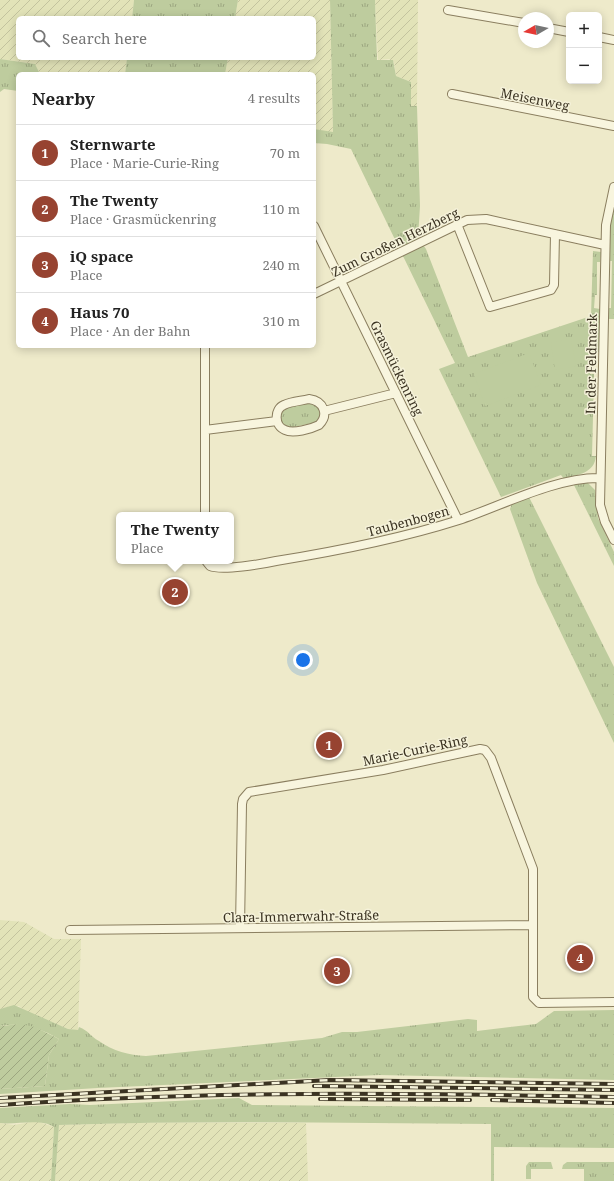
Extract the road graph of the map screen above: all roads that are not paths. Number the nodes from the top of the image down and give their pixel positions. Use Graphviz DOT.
graph roads {
  1 [pos="448,10"];
  2 [pos="518,23"];
  3 [pos="554,29"];
  4 [pos="566,31"];
  5 [pos="602,38"];
  6 [pos="614,40"];
  7 [pos="452,94"];
  8 [pos="614,126"];
  9 [pos="614,187"];
  10 [pos="457,224"];
  11 [pos="316,230"];
  12 [pos="555,234"];
  13 [pos="606,245"];
  14 [pos="341,281"];
  15 [pos="316,293"];
  16 [pos="205,348"];
  17 [pos="396,393"];
  18 [pos="324,411"];
  19 [pos="277,421"];
  20 [pos="205,430"];
  21 [pos="600,478"];
  22 [pos="205,512"];
  23 [pos="458,520"];
  24 [pos="614,540"];
  25 [pos="208,564"];
  26 [pos="533,925"];
  27 [pos="240,928"];
  28 [pos="70,930"];
  29 [pos="614,1002"];
  1 -- 2 [label="street"];
  3 -- 4 [label="street"];
  5 -- 6 [label="street"];
  7 -- 8 [label="street, Meisenweg"];
  9 -- 13 [label="street, In der Feldmark"];
  10 -- 12 [label="street, Zum Großen Herzberg"];
  10 -- 12 [label="street"];
  10 -- 14 [label="street, Zum Großen Herzberg"];
  11 -- 14 [label="street, Grasmückenring"];
  12 -- 13 [label="street, Zum Großen Herzberg"];
  13 -- 21 [label="street, In der Feldmark"];
  14 -- 15 [label="street, Zum Großen Herzberg"];
  14 -- 17 [label="street, Grasmückenring"];
  16 -- 20 [label="street"];
  17 -- 18 [label="street"];
  17 -- 23 [label="street, Grasmückenring"];
  18 -- 19 [label="street"];
  18 -- 19 [label="street"];
  19 -- 20 [label="street"];
  20 -- 22 [label="street"];
  21 -- 23 [label="street, Taubenbogen"];
  21 -- 24 [label="street, In der Feldmark"];
  23 -- 25 [label="street, Taubenbogen"];
  26 -- 27 [label="street, Clara-Immerwahr-Straße"];
  26 -- 27 [label="street, Marie-Curie-Ring"];
  26 -- 29 [label="street, Marie-Curie-Ring"];
  27 -- 28 [label="street, Clara-Immerwahr-Straße"];
}
